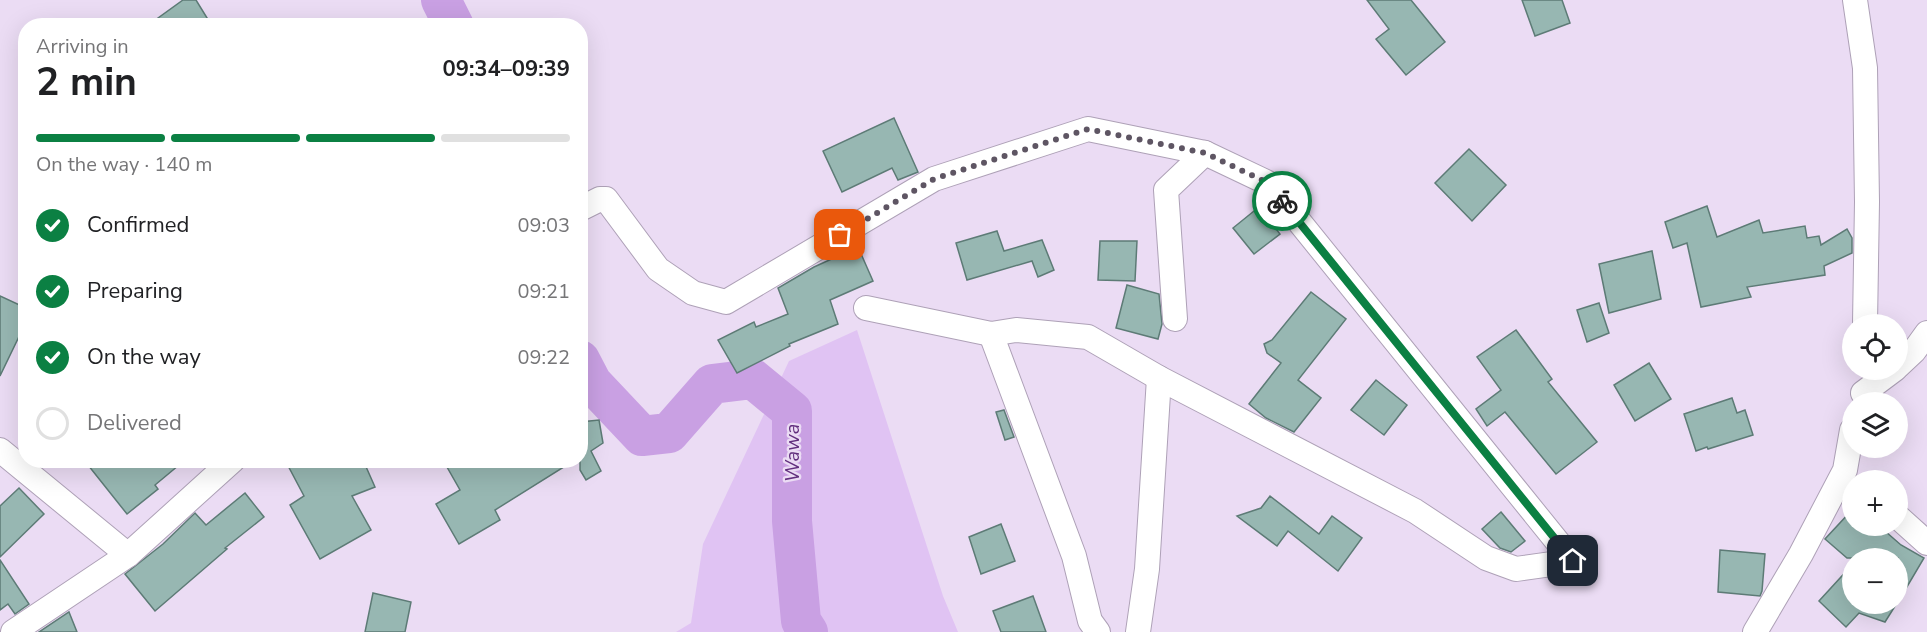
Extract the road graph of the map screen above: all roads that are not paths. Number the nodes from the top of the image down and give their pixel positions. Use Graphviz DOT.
graph roads {
  1 [pos="1855,0"];
  2 [pos="1205,153"];
  3 [pos="588,205"];
  4 [pos="866,308"];
  5 [pos="1865,314"];
  6 [pos="1175,319"];
  7 [pos="1927,333"];
  8 [pos="991,334"];
  9 [pos="1908,357"];
  10 [pos="1159,378"];
  11 [pos="1876,380"];
  12 [pos="1862,388"];
  13 [pos="0,450"];
  14 [pos="18,465"];
  15 [pos="22,468"];
  16 [pos="224,468"];
  17 [pos="1842,489"];
  18 [pos="1908,526"];
  19 [pos="1927,543"];
  20 [pos="128,555"];
  21 [pos="13,632"];
  22 [pos="1098,632"];
  23 [pos="1138,632"];
  24 [pos="1755,632"];
  1 -- 5 [label="street"];
  2 -- 3 [label="street"];
  2 -- 6 [label="street"];
  2 -- 10 [label="street"];
  4 -- 8 [label="street"];
  7 -- 9 [label="street"];
  8 -- 10 [label="street"];
  8 -- 22 [label="street"];
  10 -- 23 [label="street"];
  11 -- 12 [label="street"];
  13 -- 14 [label="street"];
  15 -- 20 [label="street"];
  16 -- 20 [label="street"];
  17 -- 24 [label="street"];
  18 -- 19 [label="street"];
  20 -- 21 [label="street"];
}
